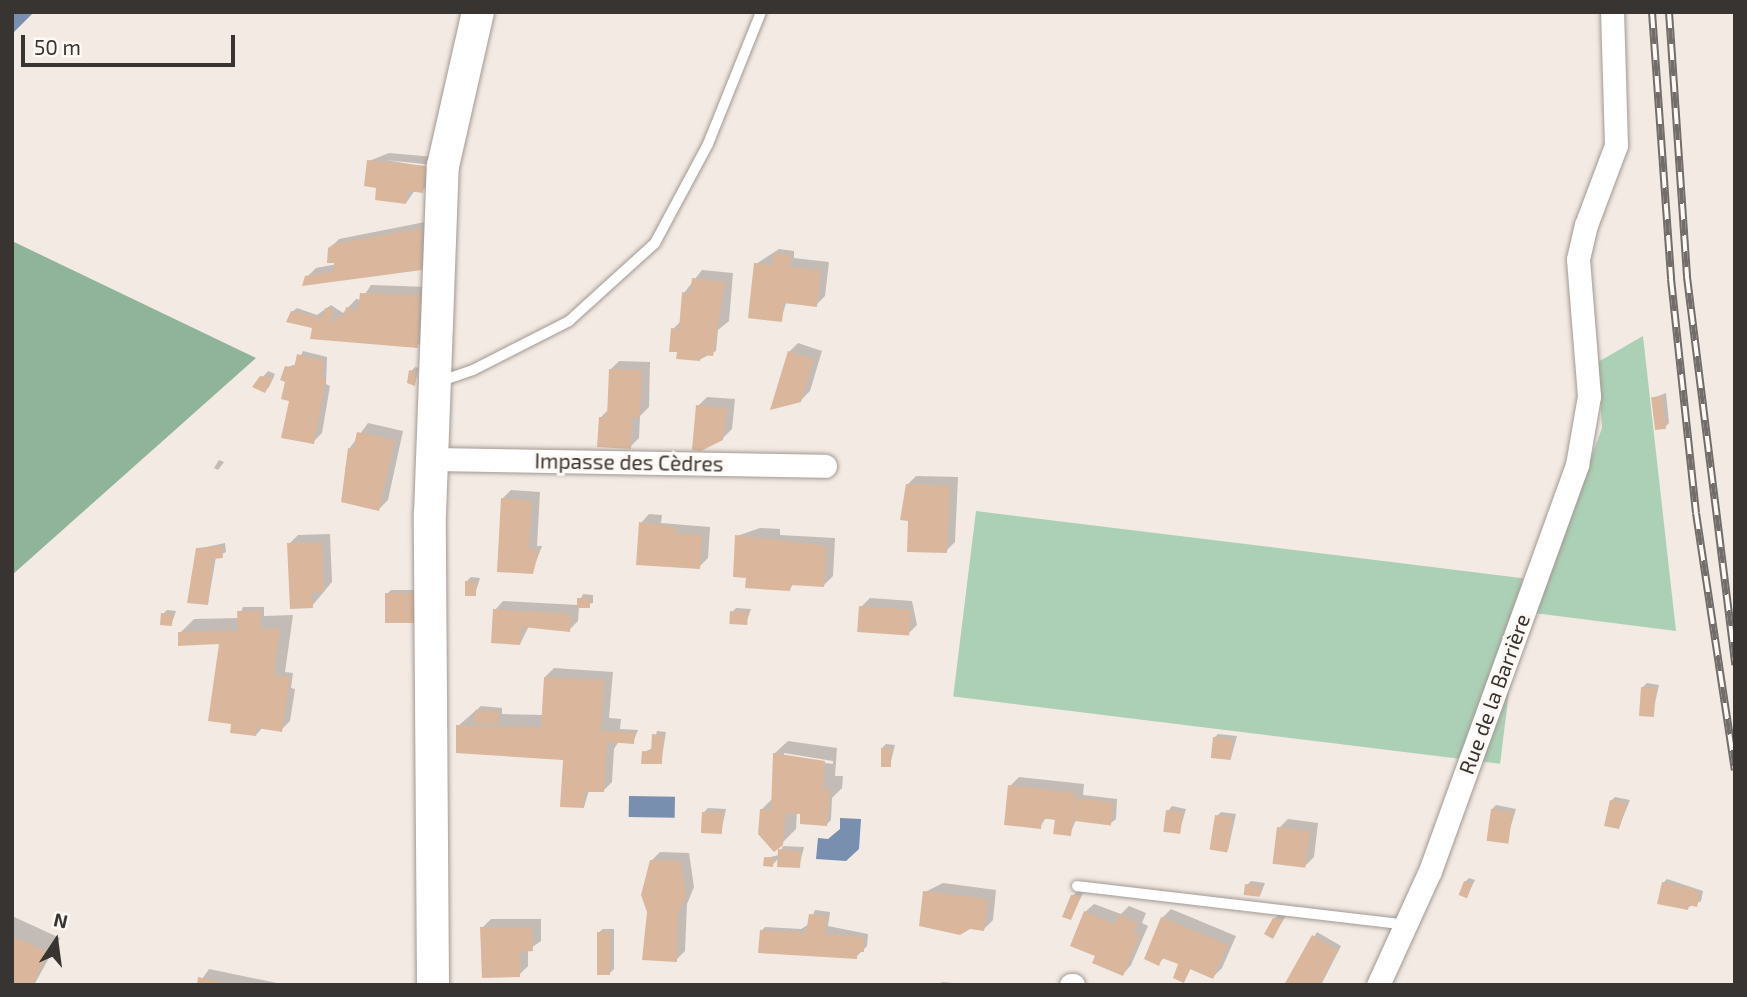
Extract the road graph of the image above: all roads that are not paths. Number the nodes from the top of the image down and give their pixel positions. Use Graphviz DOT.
graph roads {
  1 [pos="478,12"];
  2 [pos="761,12"];
  3 [pos="1612,12"];
  4 [pos="435,383"];
  5 [pos="432,459"];
  6 [pos="825,466"];
  7 [pos="1077,886"];
  8 [pos="1409,925"];
  9 [pos="433,985"];
  10 [pos="1378,985"];
  1 -- 4 [label="main road"];
  2 -- 4 [label="lane"];
  3 -- 8 [label="street, Rue de la Barrière"];
  4 -- 5 [label="main road"];
  5 -- 6 [label="street, Impasse des Cèdres"];
  5 -- 9 [label="main road"];
  7 -- 8 [label="lane"];
  8 -- 10 [label="street, Rue de la Barrière"];
}
